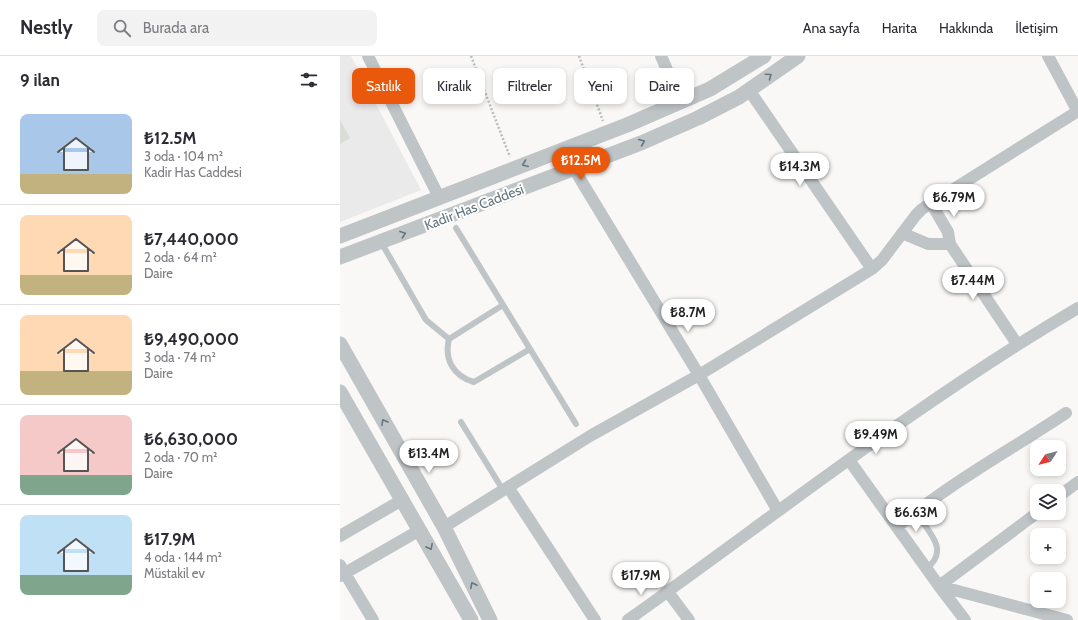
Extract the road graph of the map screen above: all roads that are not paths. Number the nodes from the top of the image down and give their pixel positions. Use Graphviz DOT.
graph roads {
  1 [pos="368,56"];
  2 [pos="661,56"];
  3 [pos="764,56"];
  4 [pos="798,56"];
  5 [pos="1048,56"];
  6 [pos="666,68"];
  7 [pos="749,90"];
  8 [pos="694,96"];
  9 [pos="676,104"];
  10 [pos="1078,112"];
  11 [pos="574,169"];
  12 [pos="439,197"];
  13 [pos="931,203"];
  14 [pos="456,228"];
  15 [pos="902,233"];
  16 [pos="342,234"];
  17 [pos="381,242"];
  18 [pos="950,244"];
  19 [pos="340,257"];
  20 [pos="872,269"];
  21 [pos="503,304"];
  22 [pos="1078,308"];
  23 [pos="449,339"];
  24 [pos="340,344"];
  25 [pos="1017,344"];
  26 [pos="530,349"];
  27 [pos="699,375"];
  28 [pos="340,392"];
  29 [pos="1066,413"];
  30 [pos="460,422"];
  31 [pos="576,424"];
  32 [pos="849,460"];
  33 [pos="1078,482"];
  34 [pos="506,489"];
  35 [pos="1066,491"];
  36 [pos="402,500"];
  37 [pos="778,511"];
  38 [pos="915,512"];
  39 [pos="1030,518"];
  40 [pos="444,527"];
  41 [pos="897,527"];
  42 [pos="420,530"];
  43 [pos="340,536"];
  44 [pos="926,569"];
  45 [pos="342,571"];
  46 [pos="938,586"];
  47 [pos="668,592"];
  48 [pos="373,620"];
  49 [pos="471,620"];
  50 [pos="490,620"];
  51 [pos="595,620"];
  52 [pos="628,620"];
  53 [pos="689,620"];
  54 [pos="965,620"];
  55 [pos="1067,620"];
  1 -- 12 [label="street"];
  2 -- 6 [label="street"];
  3 -- 8 [label="street, Kadir Has Caddesi"];
  7 -- 4 [label="street, Kadir Has Caddesi, one-way"];
  5 -- 10 [label="street"];
  11 -- 7 [label="street, Kadir Has Caddesi, one-way"];
  7 -- 20 [label="street"];
  9 -- 12 [label="street, Kadir Has Caddesi, one-way"];
  10 -- 13 [label="street"];
  17 -- 11 [label="street, Kadir Has Caddesi, one-way"];
  11 -- 27 [label="street"];
  12 -- 16 [label="street, Kadir Has Caddesi"];
  13 -- 15 [label="street"];
  13 -- 18 [label="street"];
  14 -- 21 [label="lane"];
  15 -- 18 [label="street"];
  15 -- 20 [label="street"];
  17 -- 19 [label="street, Kadir Has Caddesi"];
  17 -- 23 [label="lane"];
  18 -- 25 [label="street"];
  20 -- 27 [label="street"];
  21 -- 23 [label="lane"];
  21 -- 26 [label="lane"];
  22 -- 25 [label="street"];
  23 -- 26 [label="lane"];
  40 -- 24 [label="street, one-way"];
  25 -- 32 [label="street"];
  26 -- 31 [label="lane"];
  27 -- 34 [label="street"];
  27 -- 37 [label="street"];
  28 -- 36 [label="street"];
  29 -- 38 [label="street"];
  30 -- 34 [label="lane"];
  32 -- 37 [label="street"];
  32 -- 41 [label="street"];
  33 -- 35 [label="street"];
  34 -- 40 [label="street"];
  34 -- 51 [label="street"];
  36 -- 42 [label="street"];
  36 -- 43 [label="street"];
  37 -- 47 [label="street"];
  38 -- 41 [label="street"];
  38 -- 44 [label="lane"];
  39 -- 46 [label="street"];
  50 -- 40 [label="street, one-way"];
  41 -- 44 [label="street"];
  42 -- 45 [label="street"];
  42 -- 49 [label="street, one-way"];
  44 -- 46 [label="street"];
  45 -- 48 [label="street"];
  46 -- 54 [label="street"];
  46 -- 55 [label="street"];
  47 -- 52 [label="street"];
  47 -- 53 [label="street"];
}
